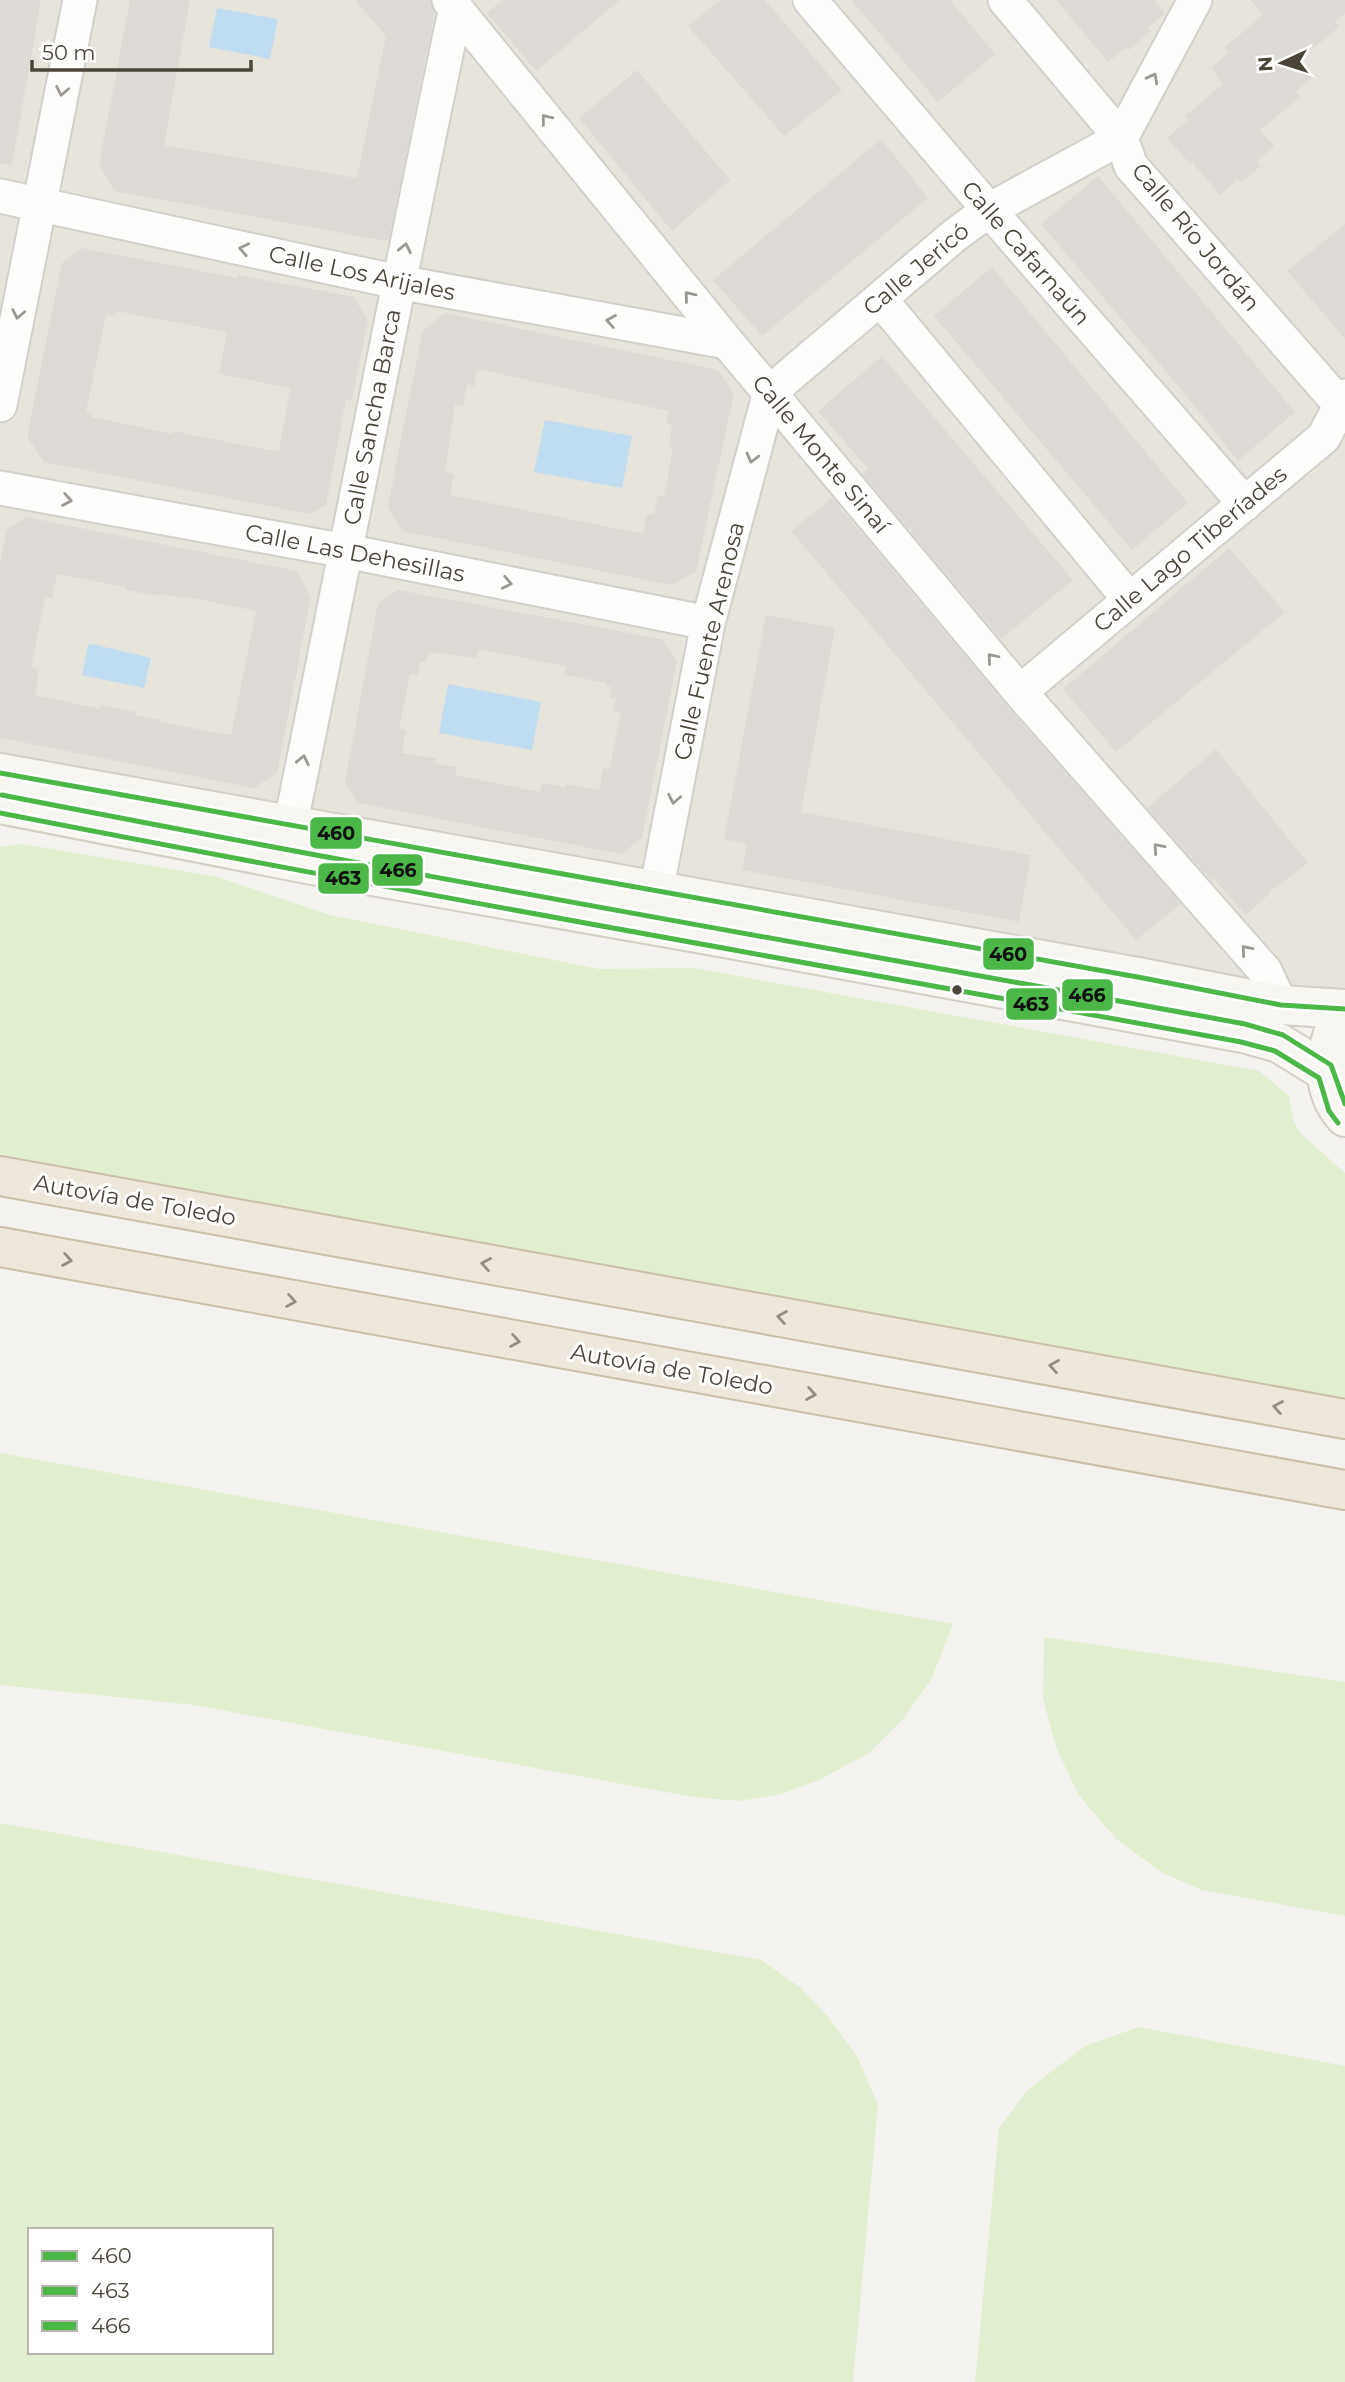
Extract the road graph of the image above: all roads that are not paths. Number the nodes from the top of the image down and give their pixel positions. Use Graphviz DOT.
graph roads {
  1 [pos="80,0"];
  2 [pos="810,0"];
  3 [pos="1005,0"];
  4 [pos="1195,0"];
  5 [pos="456,2"];
  6 [pos="1121,138"];
  7 [pos="0,195"];
  8 [pos="39,204"];
  9 [pos="989,210"];
  10 [pos="398,282"];
  11 [pos="880,299"];
  12 [pos="727,342"];
  13 [pos="770,392"];
  14 [pos="1343,403"];
  15 [pos="0,405"];
  16 [pos="0,488"];
  17 [pos="1245,504"];
  18 [pos="346,551"];
  19 [pos="1129,600"];
  20 [pos="708,623"];
  21 [pos="1020,692"];
  22 [pos="0,773"];
  23 [pos="0,804"];
  24 [pos="290,827"];
  25 [pos="656,892"];
  26 [pos="1281,1005"];
  27 [pos="1345,1009"];
  28 [pos="1326,1072"];
  29 [pos="1345,1117"];
  30 [pos="0,1176"];
  31 [pos="0,1247"];
  32 [pos="1345,1419"];
  33 [pos="1345,1490"];
  1 -- 8 [label="street, one-way"];
  2 -- 9 [label="street, Calle Cafarnaún"];
  3 -- 6 [label="street, Calle Río Jordán"];
  6 -- 4 [label="street, one-way"];
  10 -- 5 [label="street, Calle Sancha Barca, one-way"];
  12 -- 5 [label="street, Calle Monte Sinaí, one-way"];
  6 -- 9 [label="street, Calle Jericó"];
  6 -- 14 [label="street, Calle Río Jordán"];
  7 -- 8 [label="street, Calle Los Arijales"];
  10 -- 8 [label="street, Calle Los Arijales, one-way"];
  8 -- 15 [label="street, one-way"];
  9 -- 11 [label="street, Calle Jericó"];
  9 -- 17 [label="street, Calle Cafarnaún"];
  12 -- 10 [label="street, Calle Los Arijales, one-way"];
  10 -- 18 [label="street, Calle Sancha Barca"];
  11 -- 13 [label="street, Calle Jericó"];
  11 -- 19 [label="street"];
  12 -- 13 [label="street, Calle Monte Sinaí"];
  13 -- 20 [label="street, Calle Fuente Arenosa, one-way"];
  21 -- 13 [label="street, Calle Monte Sinaí, one-way"];
  14 -- 17 [label="street, Calle Lago Tiberíades"];
  16 -- 18 [label="street, Calle Las Dehesillas, one-way"];
  17 -- 19 [label="street, Calle Lago Tiberíades"];
  18 -- 20 [label="street, Calle Las Dehesillas, one-way"];
  24 -- 18 [label="street, Calle Sancha Barca, one-way"];
  19 -- 21 [label="street, Calle Lago Tiberíades"];
  20 -- 25 [label="street, Calle Fuente Arenosa, one-way"];
  26 -- 21 [label="street, Calle Monte Sinaí, one-way"];
  22 -- 24 [label="main road"];
  23 -- 28 [label="main road"];
  24 -- 25 [label="main road"];
  25 -- 26 [label="main road"];
  26 -- 27 [label="main road"];
  27 -- 28 [label="main road"];
  28 -- 29 [label="main road"];
  32 -- 30 [label="highway, Autovía de Toledo, one-way"];
  31 -- 33 [label="highway, Autovía de Toledo, one-way"];
}
